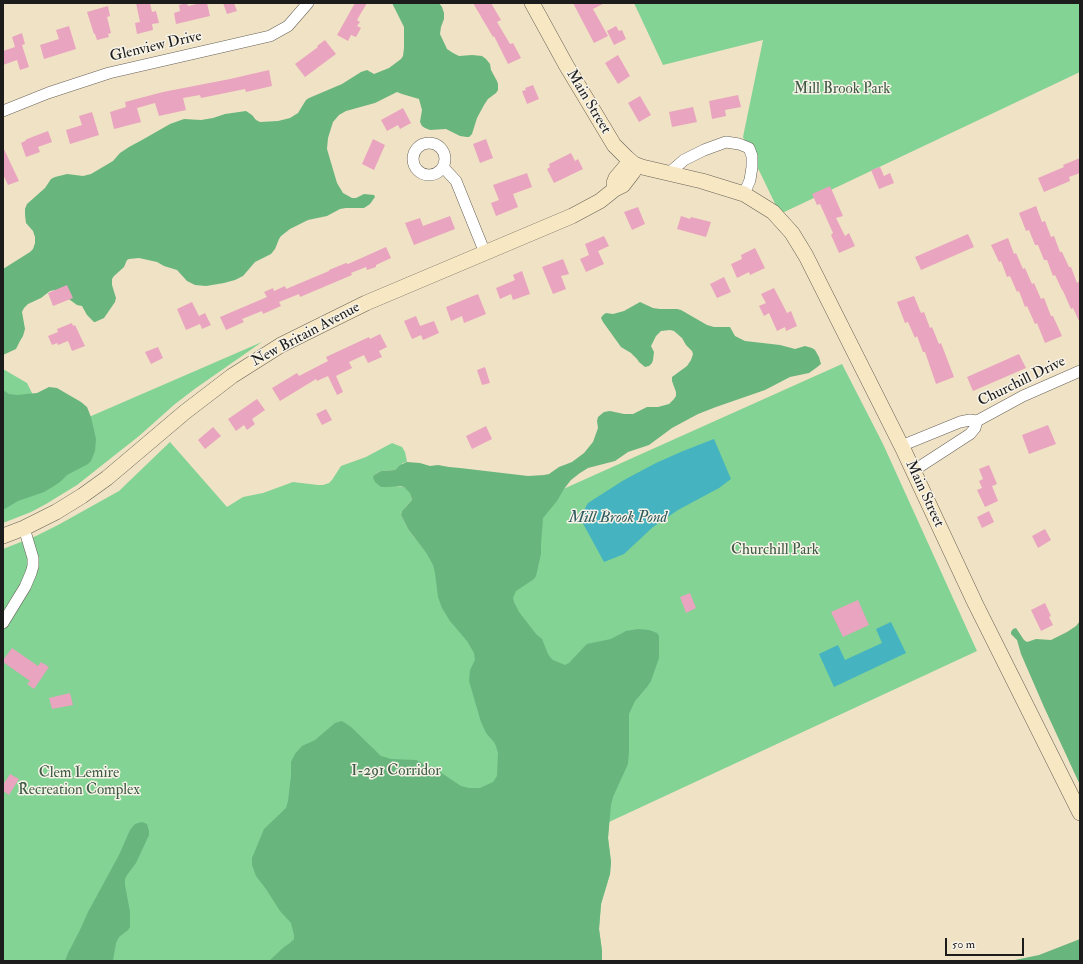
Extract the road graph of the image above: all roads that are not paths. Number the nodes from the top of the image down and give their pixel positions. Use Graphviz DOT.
graph roads {
  1 [pos="308,3"];
  2 [pos="532,3"];
  3 [pos="3,111"];
  4 [pos="634,164"];
  5 [pos="443,166"];
  6 [pos="669,173"];
  7 [pos="744,194"];
  8 [pos="485,253"];
  9 [pos="1080,371"];
  10 [pos="977,421"];
  11 [pos="901,446"];
  12 [pos="913,471"];
  13 [pos="24,528"];
  14 [pos="3,536"];
  15 [pos="3,623"];
  16 [pos="1080,813"];
  1 -- 3 [label="street, Glenview Drive"];
  2 -- 4 [label="main road, Main Street"];
  4 -- 6 [label="main road, Main Street"];
  4 -- 8 [label="main road, New Britain Avenue"];
  5 -- 8 [label="street"];
  6 -- 7 [label="main road, Main Street"];
  6 -- 7 [label="street"];
  7 -- 11 [label="main road, Main Street"];
  8 -- 13 [label="main road, New Britain Avenue"];
  9 -- 10 [label="street, Churchill Drive"];
  10 -- 11 [label="street, Churchill Drive"];
  10 -- 12 [label="street, Churchill Drive"];
  11 -- 12 [label="main road, Main Street"];
  12 -- 16 [label="main road, Main Street"];
  13 -- 14 [label="main road, New Britain Avenue"];
  13 -- 15 [label="street"];
}
